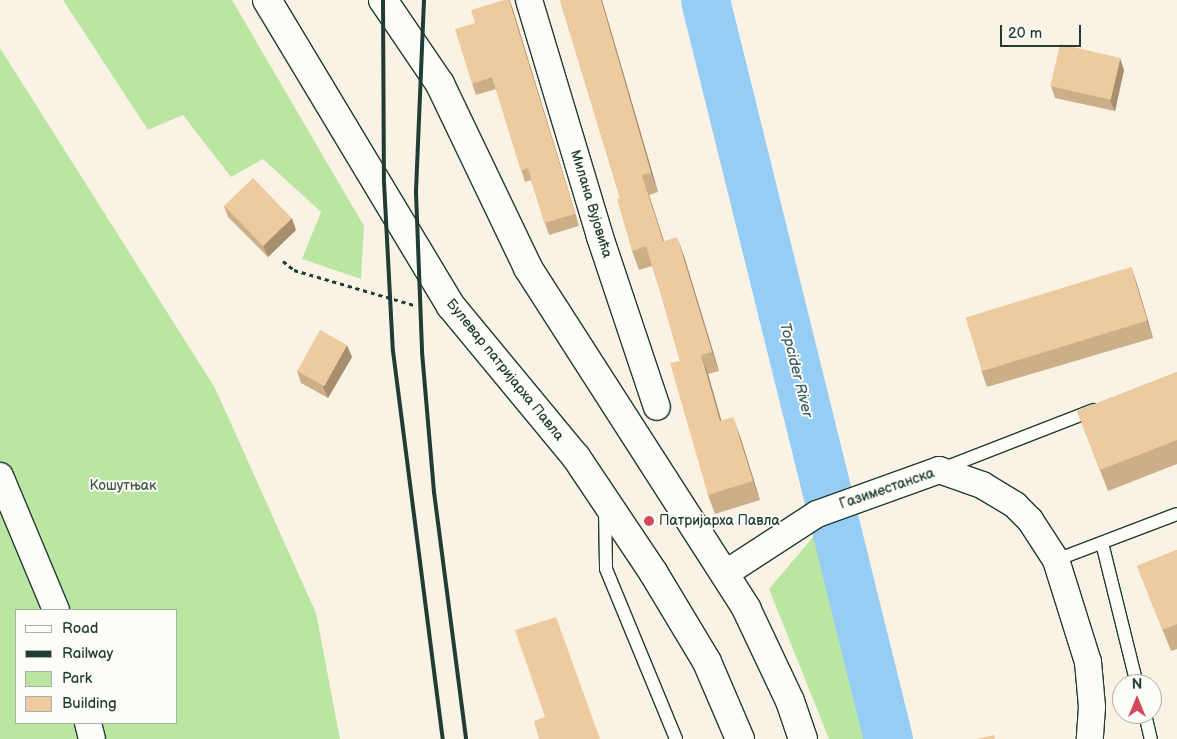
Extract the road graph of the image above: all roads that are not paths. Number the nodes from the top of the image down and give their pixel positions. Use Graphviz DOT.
graph roads {
  1 [pos="268,0"];
  2 [pos="383,0"];
  3 [pos="529,0"];
  4 [pos="1105,406"];
  5 [pos="657,408"];
  6 [pos="938,470"];
  7 [pos="0,476"];
  8 [pos="604,499"];
  9 [pos="1177,514"];
  10 [pos="1102,543"];
  11 [pos="1056,560"];
  12 [pos="726,573"];
  13 [pos="56,609"];
  14 [pos="1135,674"];
  15 [pos="88,724"];
  16 [pos="1147,724"];
  17 [pos="92,739"];
  18 [pos="676,739"];
  19 [pos="740,739"];
  20 [pos="803,739"];
  21 [pos="1090,739"];
  22 [pos="1151,739"];
  1 -- 8 [label="main road, Булевар патријарха Павла"];
  2 -- 12 [label="main road"];
  3 -- 5 [label="street, Милана Вујовића"];
  4 -- 6 [label="lane"];
  6 -- 11 [label="street, Газиместанска"];
  6 -- 12 [label="street, Газиместанска"];
  7 -- 13 [label="street"];
  8 -- 18 [label="lane"];
  8 -- 19 [label="main road, Булевар патријарха Павла"];
  9 -- 10 [label="lane"];
  10 -- 11 [label="lane"];
  10 -- 14 [label="lane"];
  11 -- 21 [label="street, Газиместанска"];
  12 -- 20 [label="main road"];
  15 -- 17 [label="street"];
  16 -- 22 [label="lane"];
}
